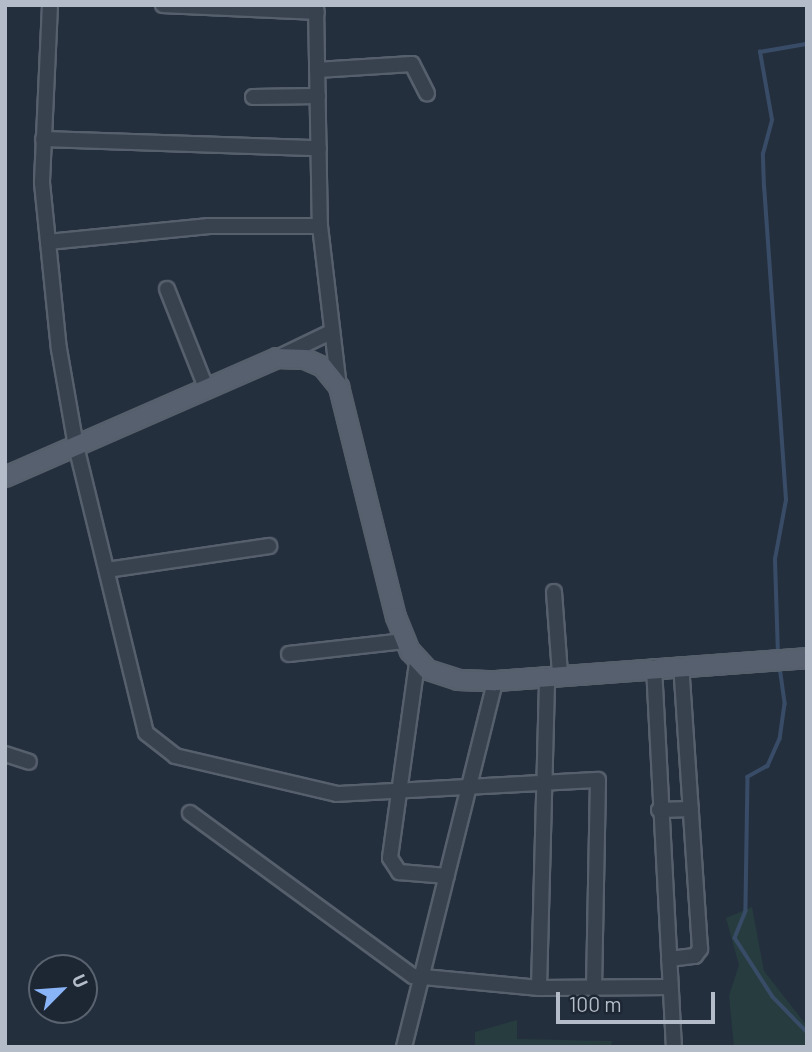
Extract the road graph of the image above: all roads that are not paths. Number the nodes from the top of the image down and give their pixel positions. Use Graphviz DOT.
graph roads {
  1 [pos="50,5"];
  2 [pos="163,5"];
  3 [pos="316,8"];
  4 [pos="317,70"];
  5 [pos="427,93"];
  6 [pos="318,96"];
  7 [pos="253,97"];
  8 [pos="43,139"];
  9 [pos="319,148"];
  10 [pos="320,226"];
  11 [pos="48,242"];
  12 [pos="167,289"];
  13 [pos="329,333"];
  14 [pos="277,358"];
  15 [pos="339,387"];
  16 [pos="207,390"];
  17 [pos="76,446"];
  18 [pos="5,477"];
  19 [pos="269,546"];
  20 [pos="107,570"];
  21 [pos="554,592"];
  22 [pos="404,640"];
  23 [pos="289,654"];
  24 [pos="798,658"];
  25 [pos="418,663"];
  26 [pos="681,666"];
  27 [pos="654,667"];
  28 [pos="554,675"];
  29 [pos="495,681"];
  30 [pos="5,754"];
  31 [pos="29,762"];
  32 [pos="547,779"];
  33 [pos="469,785"];
  34 [pos="396,791"];
  35 [pos="691,809"];
  36 [pos="659,810"];
  37 [pos="190,813"];
  38 [pos="447,876"];
  39 [pos="668,959"];
  40 [pos="425,979"];
  41 [pos="670,987"];
  42 [pos="539,988"];
  43 [pos="594,989"];
  44 [pos="404,1047"];
  45 [pos="674,1047"];
  1 -- 8 [label="street"];
  2 -- 3 [label="street"];
  3 -- 4 [label="street"];
  4 -- 5 [label="street"];
  4 -- 6 [label="street"];
  6 -- 7 [label="street"];
  6 -- 9 [label="street"];
  8 -- 9 [label="street"];
  8 -- 11 [label="street"];
  9 -- 10 [label="street"];
  10 -- 11 [label="street"];
  10 -- 13 [label="street"];
  11 -- 17 [label="street"];
  12 -- 16 [label="street"];
  13 -- 14 [label="street"];
  13 -- 15 [label="street"];
  14 -- 15 [label="main road"];
  14 -- 16 [label="main road"];
  15 -- 22 [label="main road"];
  16 -- 17 [label="main road"];
  17 -- 18 [label="main road"];
  17 -- 20 [label="street"];
  19 -- 20 [label="street"];
  20 -- 34 [label="street"];
  21 -- 28 [label="street"];
  22 -- 23 [label="street"];
  22 -- 25 [label="main road"];
  24 -- 26 [label="main road"];
  25 -- 29 [label="main road"];
  25 -- 34 [label="street"];
  26 -- 27 [label="main road"];
  26 -- 35 [label="street"];
  27 -- 28 [label="main road"];
  27 -- 36 [label="street"];
  28 -- 29 [label="main road"];
  28 -- 32 [label="street"];
  29 -- 33 [label="street"];
  30 -- 31 [label="street"];
  32 -- 33 [label="street"];
  32 -- 42 [label="street"];
  32 -- 43 [label="street"];
  33 -- 34 [label="street"];
  33 -- 38 [label="street"];
  34 -- 38 [label="street"];
  35 -- 36 [label="street"];
  35 -- 39 [label="street"];
  36 -- 39 [label="street"];
  37 -- 40 [label="street"];
  38 -- 40 [label="street"];
  39 -- 41 [label="street"];
  40 -- 42 [label="street"];
  40 -- 44 [label="street"];
  41 -- 43 [label="street"];
  41 -- 45 [label="street"];
  42 -- 43 [label="street"];
}
